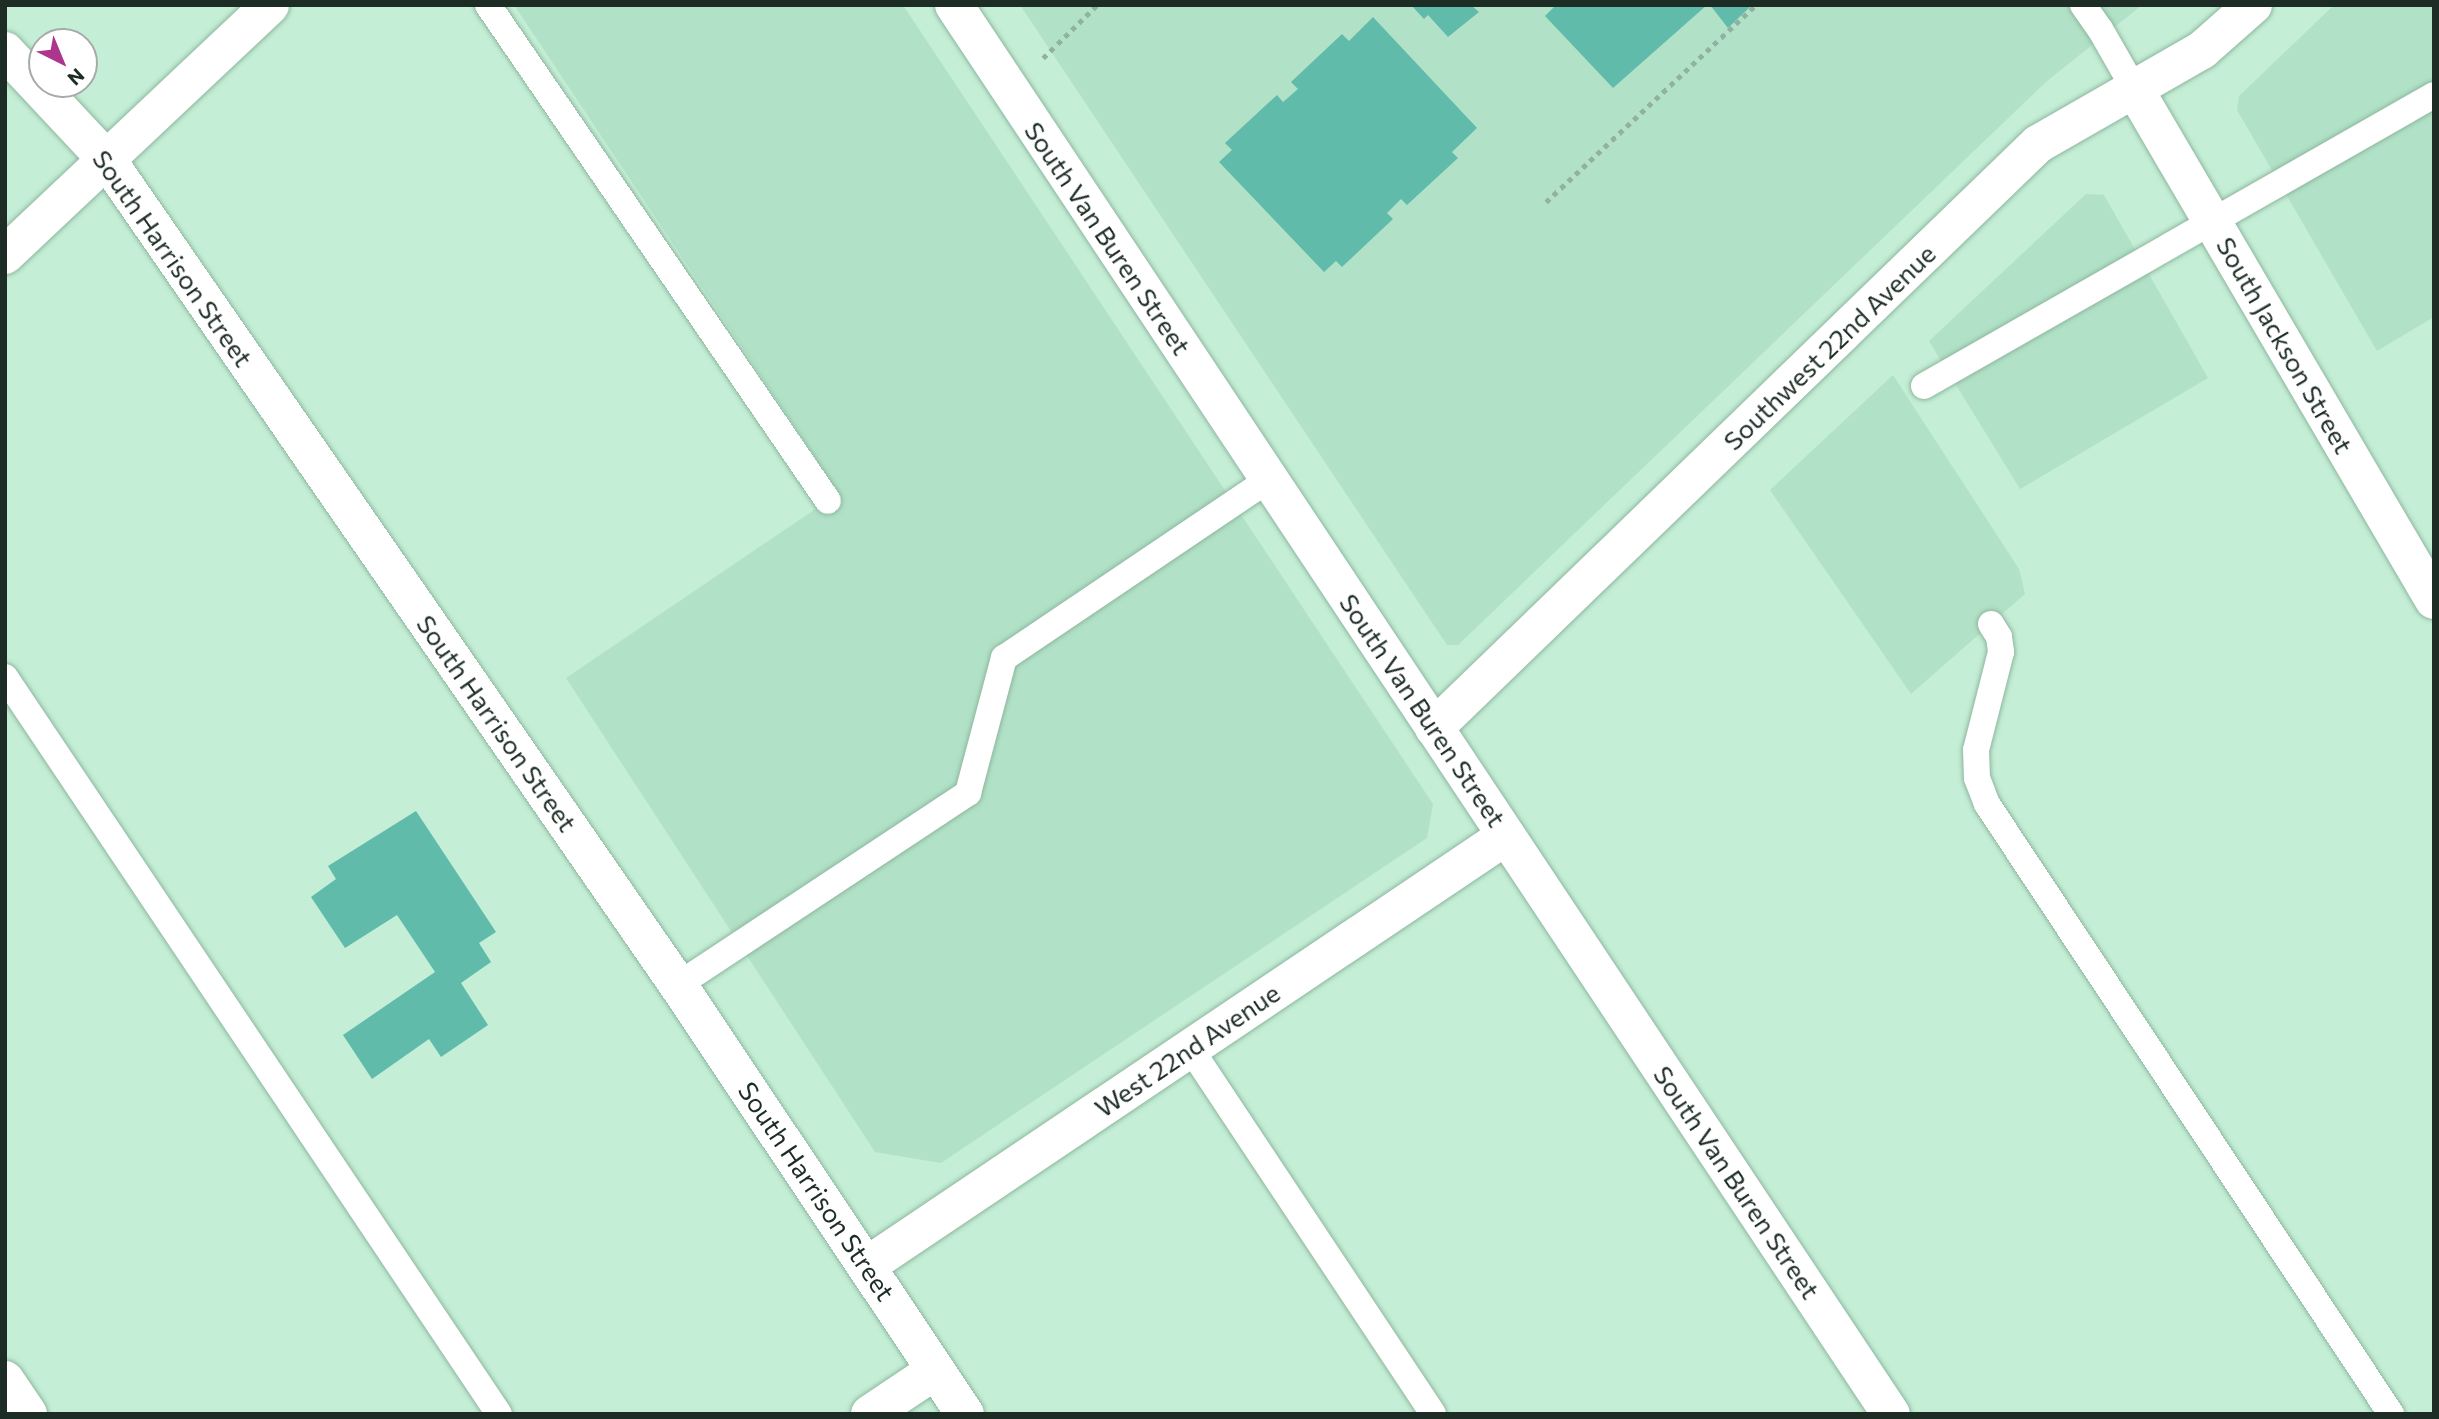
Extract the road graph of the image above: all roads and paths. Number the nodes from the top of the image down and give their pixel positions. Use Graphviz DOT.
graph roads {
  1 [pos="270,5"];
  2 [pos="488,5"];
  3 [pos="954,5"];
  4 [pos="1097,5"];
  5 [pos="1756,5"];
  6 [pos="2083,5"];
  7 [pos="2253,5"];
  8 [pos="5,51"];
  9 [pos="1043,58"];
  10 [pos="2135,90"];
  11 [pos="2434,95"];
  12 [pos="107,160"];
  13 [pos="1546,202"];
  14 [pos="2212,221"];
  15 [pos="5,255"];
  16 [pos="1924,386"];
  17 [pos="1269,479"];
  18 [pos="828,501"];
  19 [pos="2434,600"];
  20 [pos="1991,624"];
  21 [pos="5,677"];
  22 [pos="1434,728"];
  23 [pos="1506,836"];
  24 [pos="678,985"];
  25 [pos="1190,1048"];
  26 [pos="868,1265"];
  27 [pos="936,1370"];
  28 [pos="5,1380"];
  29 [pos="28,1414"];
  30 [pos="499,1414"];
  31 [pos="870,1414"];
  32 [pos="965,1414"];
  33 [pos="1433,1414"];
  34 [pos="1891,1414"];
  35 [pos="2391,1414"];
  1 -- 12 [label="street"];
  2 -- 18 [label="lane"];
  3 -- 17 [label="street, South Van Buren Street"];
  4 -- 9 [label="path"];
  5 -- 13 [label="path"];
  6 -- 10 [label="lane"];
  7 -- 10 [label="street, Southwest 22nd Avenue"];
  8 -- 12 [label="street, South Harrison Street"];
  10 -- 14 [label="street, South Jackson Street"];
  10 -- 22 [label="street, Southwest 22nd Avenue"];
  11 -- 14 [label="lane"];
  12 -- 15 [label="street"];
  12 -- 24 [label="street, South Harrison Street"];
  14 -- 16 [label="lane"];
  14 -- 19 [label="street, South Jackson Street"];
  17 -- 22 [label="street, South Van Buren Street"];
  17 -- 24 [label="lane"];
  20 -- 35 [label="lane"];
  21 -- 30 [label="lane"];
  22 -- 23 [label="street, South Van Buren Street"];
  23 -- 25 [label="street, West 22nd Avenue"];
  23 -- 34 [label="street, South Van Buren Street"];
  24 -- 26 [label="street, South Harrison Street"];
  25 -- 26 [label="street, West 22nd Avenue"];
  25 -- 33 [label="lane"];
  26 -- 27 [label="street, South Harrison Street"];
  27 -- 31 [label="street"];
  27 -- 32 [label="street, South Harrison Street"];
  28 -- 29 [label="street"];
}
